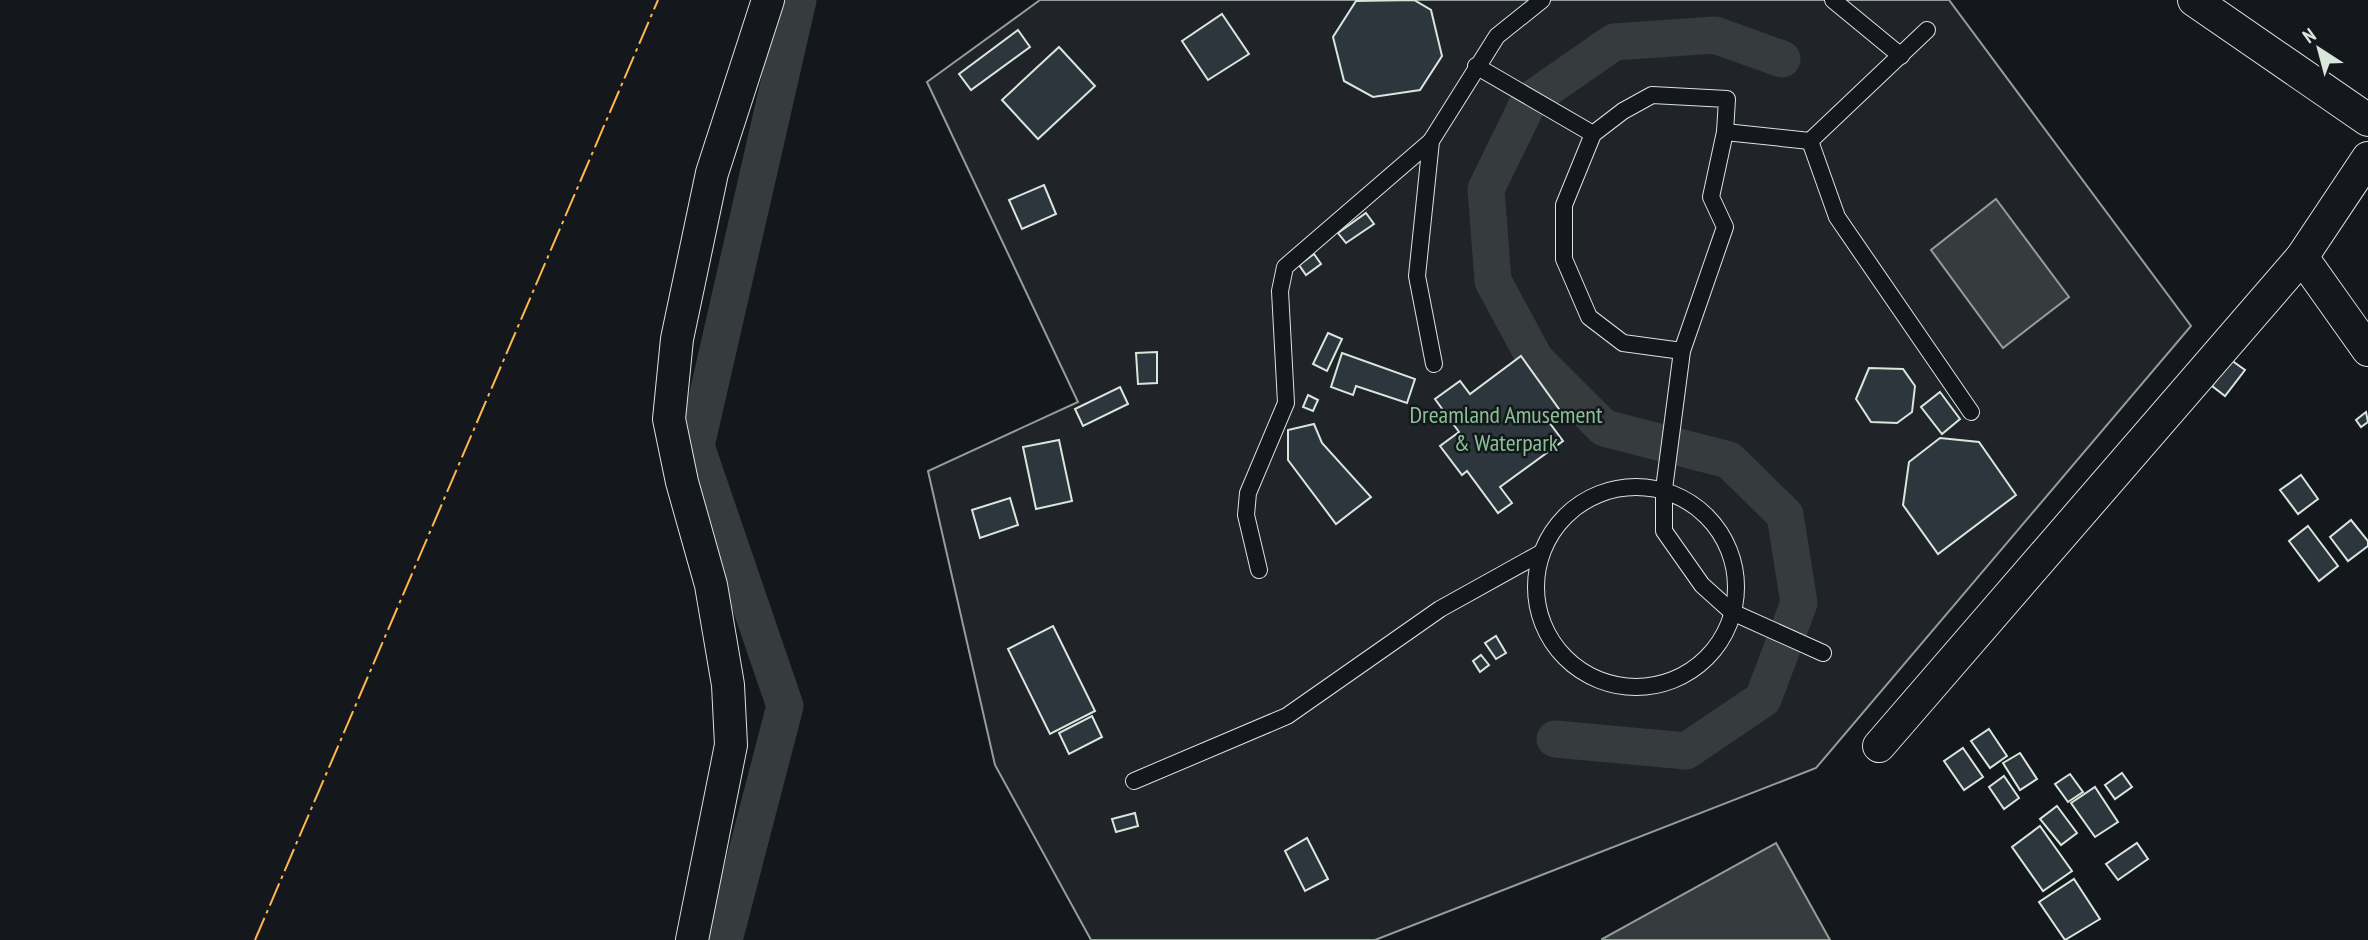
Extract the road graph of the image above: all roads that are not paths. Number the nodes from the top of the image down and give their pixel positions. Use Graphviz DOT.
graph roads {
  1 [pos="768,0"];
  2 [pos="1542,0"];
  3 [pos="1833,0"];
  4 [pos="2194,0"];
  5 [pos="1927,30"];
  6 [pos="1901,56"];
  7 [pos="1481,69"];
  8 [pos="2368,120"];
  9 [pos="1726,132"];
  10 [pos="1593,134"];
  11 [pos="1431,141"];
  12 [pos="1810,141"];
  13 [pos="2368,158"];
  14 [pos="2302,257"];
  15 [pos="2368,350"];
  16 [pos="1681,358"];
  17 [pos="1434,364"];
  18 [pos="1971,412"];
  19 [pos="1664,489"];
  20 [pos="1539,554"];
  21 [pos="1259,570"];
  22 [pos="1732,612"];
  23 [pos="1816,650"];
  24 [pos="1880,746"];
  25 [pos="1134,781"];
  26 [pos="692,940"];
  1 -- 26 [label="street"];
  2 -- 7 [label="lane"];
  3 -- 6 [label="lane"];
  4 -- 8 [label="street"];
  5 -- 6 [label="lane"];
  6 -- 12 [label="lane"];
  7 -- 10 [label="lane"];
  7 -- 11 [label="lane"];
  9 -- 10 [label="lane"];
  9 -- 12 [label="lane"];
  9 -- 16 [label="lane"];
  10 -- 16 [label="lane"];
  11 -- 17 [label="lane"];
  11 -- 21 [label="lane"];
  12 -- 18 [label="lane"];
  13 -- 14 [label="street"];
  14 -- 15 [label="street"];
  14 -- 24 [label="street"];
  16 -- 19 [label="lane"];
  19 -- 20 [label="lane"];
  19 -- 22 [label="lane"];
  19 -- 22 [label="lane"];
  20 -- 22 [label="lane"];
  20 -- 25 [label="lane"];
  22 -- 23 [label="lane"];
}
